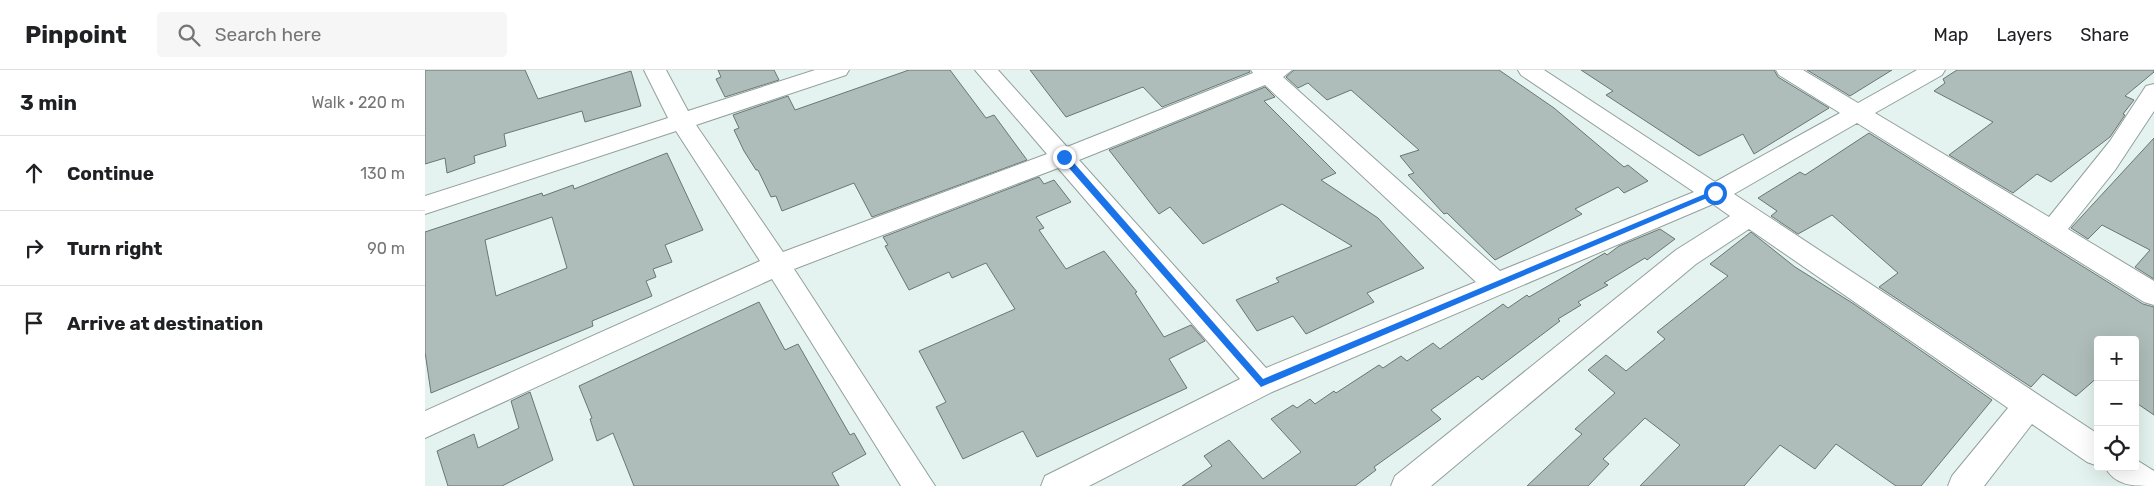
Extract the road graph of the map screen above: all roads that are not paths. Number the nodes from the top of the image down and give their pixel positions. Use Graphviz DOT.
graph roads {
  1 [pos="655,70"];
  2 [pos="838,70"];
  3 [pos="986,70"];
  4 [pos="1529,70"];
  5 [pos="1787,70"];
  6 [pos="1935,70"];
  7 [pos="1270,72"];
  8 [pos="2154,92"];
  9 [pos="1857,113"];
  10 [pos="681,121"];
  11 [pos="1064,157"];
  12 [pos="1715,193"];
  13 [pos="425,205"];
  14 [pos="1749,216"];
  15 [pos="2051,232"];
  16 [pos="777,265"];
  17 [pos="1496,284"];
  18 [pos="2154,294"];
  19 [pos="1261,383"];
  20 [pos="2029,405"];
  21 [pos="425,425"];
  22 [pos="2094,449"];
  23 [pos="2127,471"];
  24 [pos="919,486"];
  25 [pos="1057,486"];
  26 [pos="1407,486"];
  27 [pos="1964,486"];
  28 [pos="2149,486"];
  1 -- 10 [label="street"];
  2 -- 10 [label="street"];
  3 -- 11 [label="street"];
  4 -- 12 [label="street"];
  5 -- 9 [label="street"];
  6 -- 9 [label="street"];
  7 -- 11 [label="street"];
  7 -- 17 [label="street"];
  8 -- 15 [label="street"];
  9 -- 12 [label="street"];
  9 -- 15 [label="street"];
  10 -- 13 [label="street"];
  10 -- 16 [label="street"];
  11 -- 16 [label="street"];
  11 -- 19 [label="street"];
  12 -- 14 [label="street"];
  12 -- 17 [label="street"];
  14 -- 20 [label="street"];
  14 -- 26 [label="street"];
  15 -- 18 [label="street"];
  16 -- 21 [label="street"];
  16 -- 24 [label="street"];
  17 -- 19 [label="street"];
  19 -- 25 [label="street"];
  20 -- 22 [label="street"];
  20 -- 27 [label="street"];
  23 -- 28 [label="street"];
}
